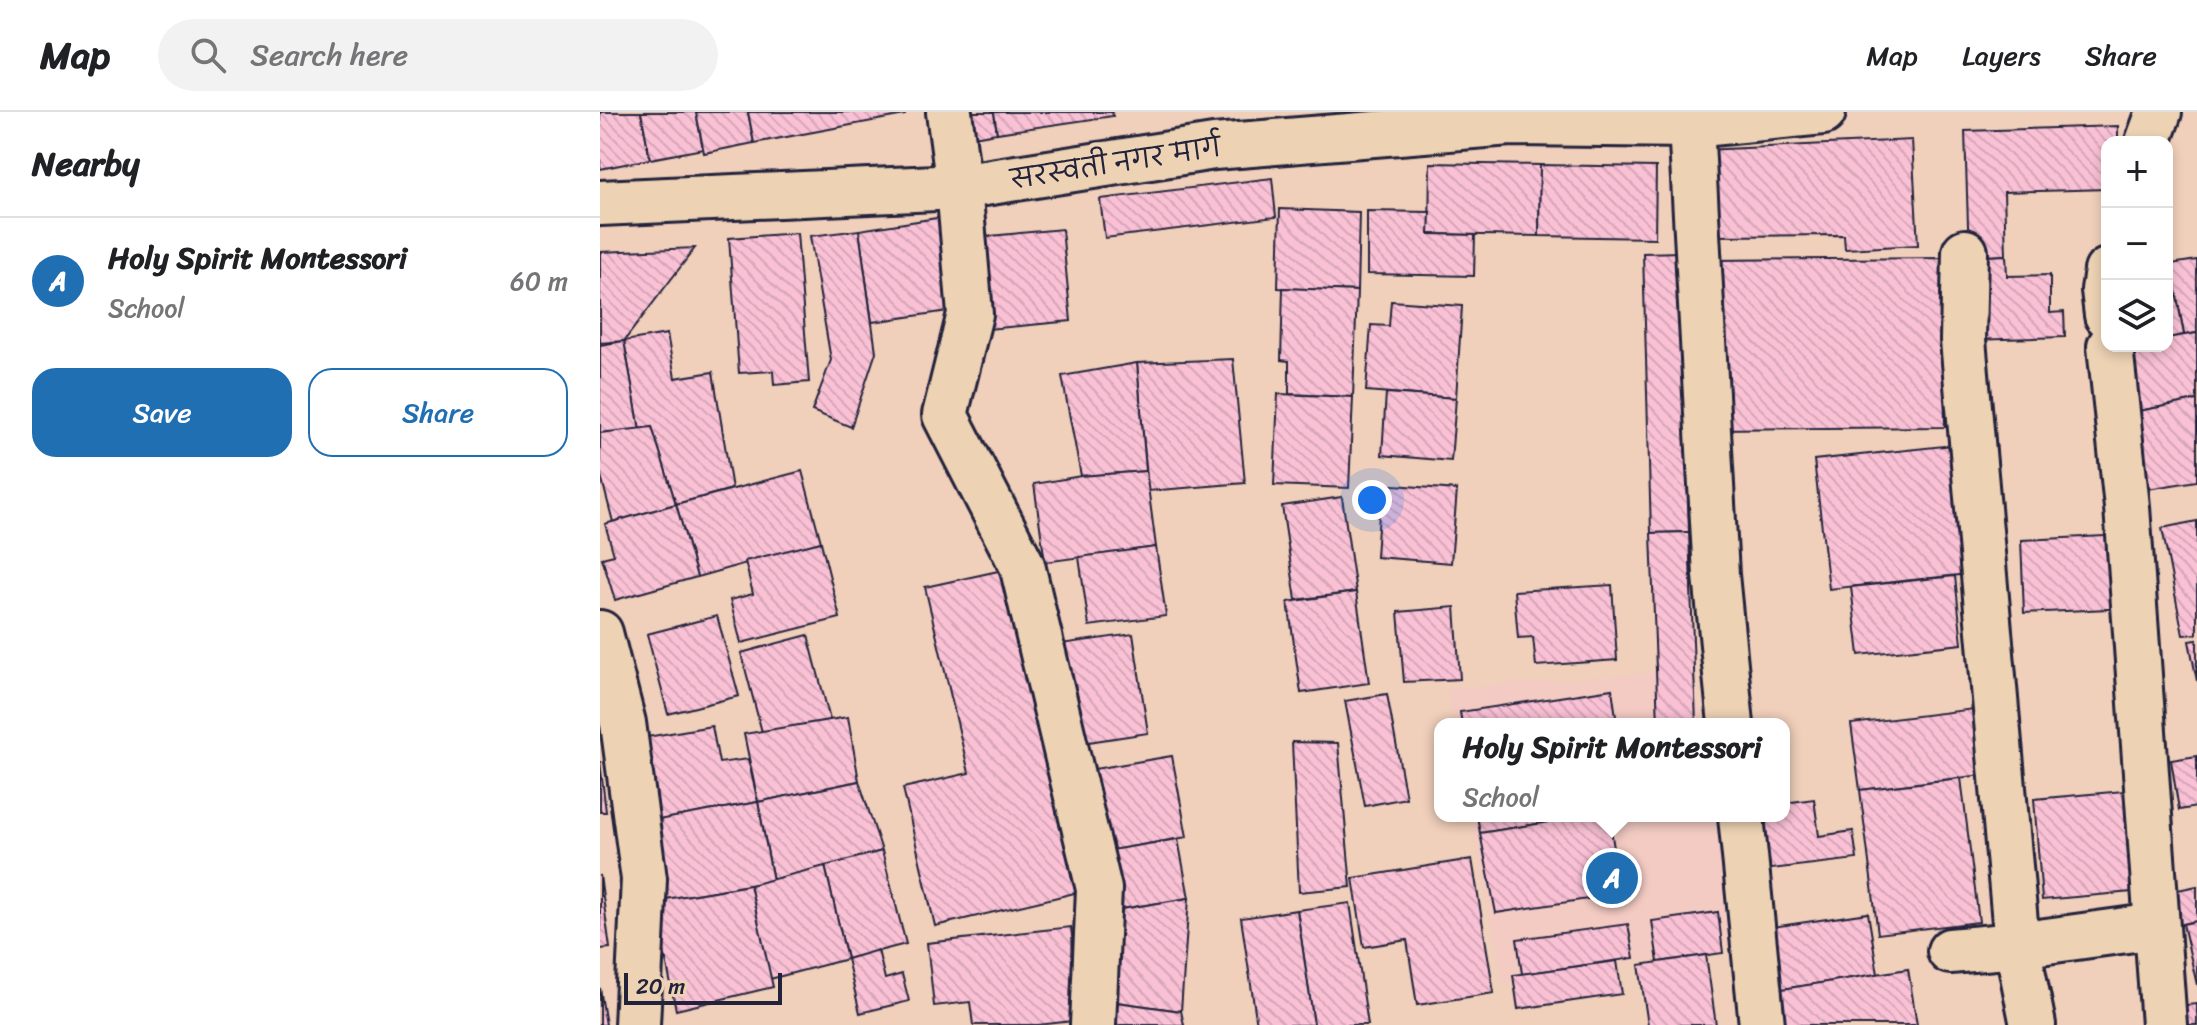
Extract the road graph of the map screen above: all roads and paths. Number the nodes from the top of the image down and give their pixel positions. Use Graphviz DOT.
graph roads {
  1 [pos="949,112"];
  2 [pos="1823,112"];
  3 [pos="2159,112"];
  4 [pos="1691,125"];
  5 [pos="2150,136"];
  6 [pos="959,187"];
  7 [pos="600,203"];
  8 [pos="1965,252"];
  9 [pos="2111,352"];
  10 [pos="600,633"];
  11 [pos="1730,718"];
  12 [pos="1742,822"];
  13 [pos="2156,926"];
  14 [pos="2017,945"];
  15 [pos="1950,951"];
  16 [pos="637,1025"];
  17 [pos="1093,1025"];
  18 [pos="1762,1025"];
  19 [pos="2033,1025"];
  20 [pos="2164,1025"];
  1 -- 6 [label="street"];
  2 -- 4 [label="street, सरस्वती नगर मार्ग"];
  3 -- 5 [label="street"];
  4 -- 6 [label="street, सरस्वती नगर मार्ग"];
  4 -- 11 [label="street"];
  6 -- 7 [label="street, सरस्वती नगर मार्ग"];
  6 -- 17 [label="street"];
  8 -- 14 [label="street"];
  9 -- 13 [label="street"];
  10 -- 16 [label="street"];
  12 -- 18 [label="street"];
  13 -- 14 [label="street"];
  13 -- 20 [label="street"];
  14 -- 15 [label="street"];
  14 -- 19 [label="street"];
}
